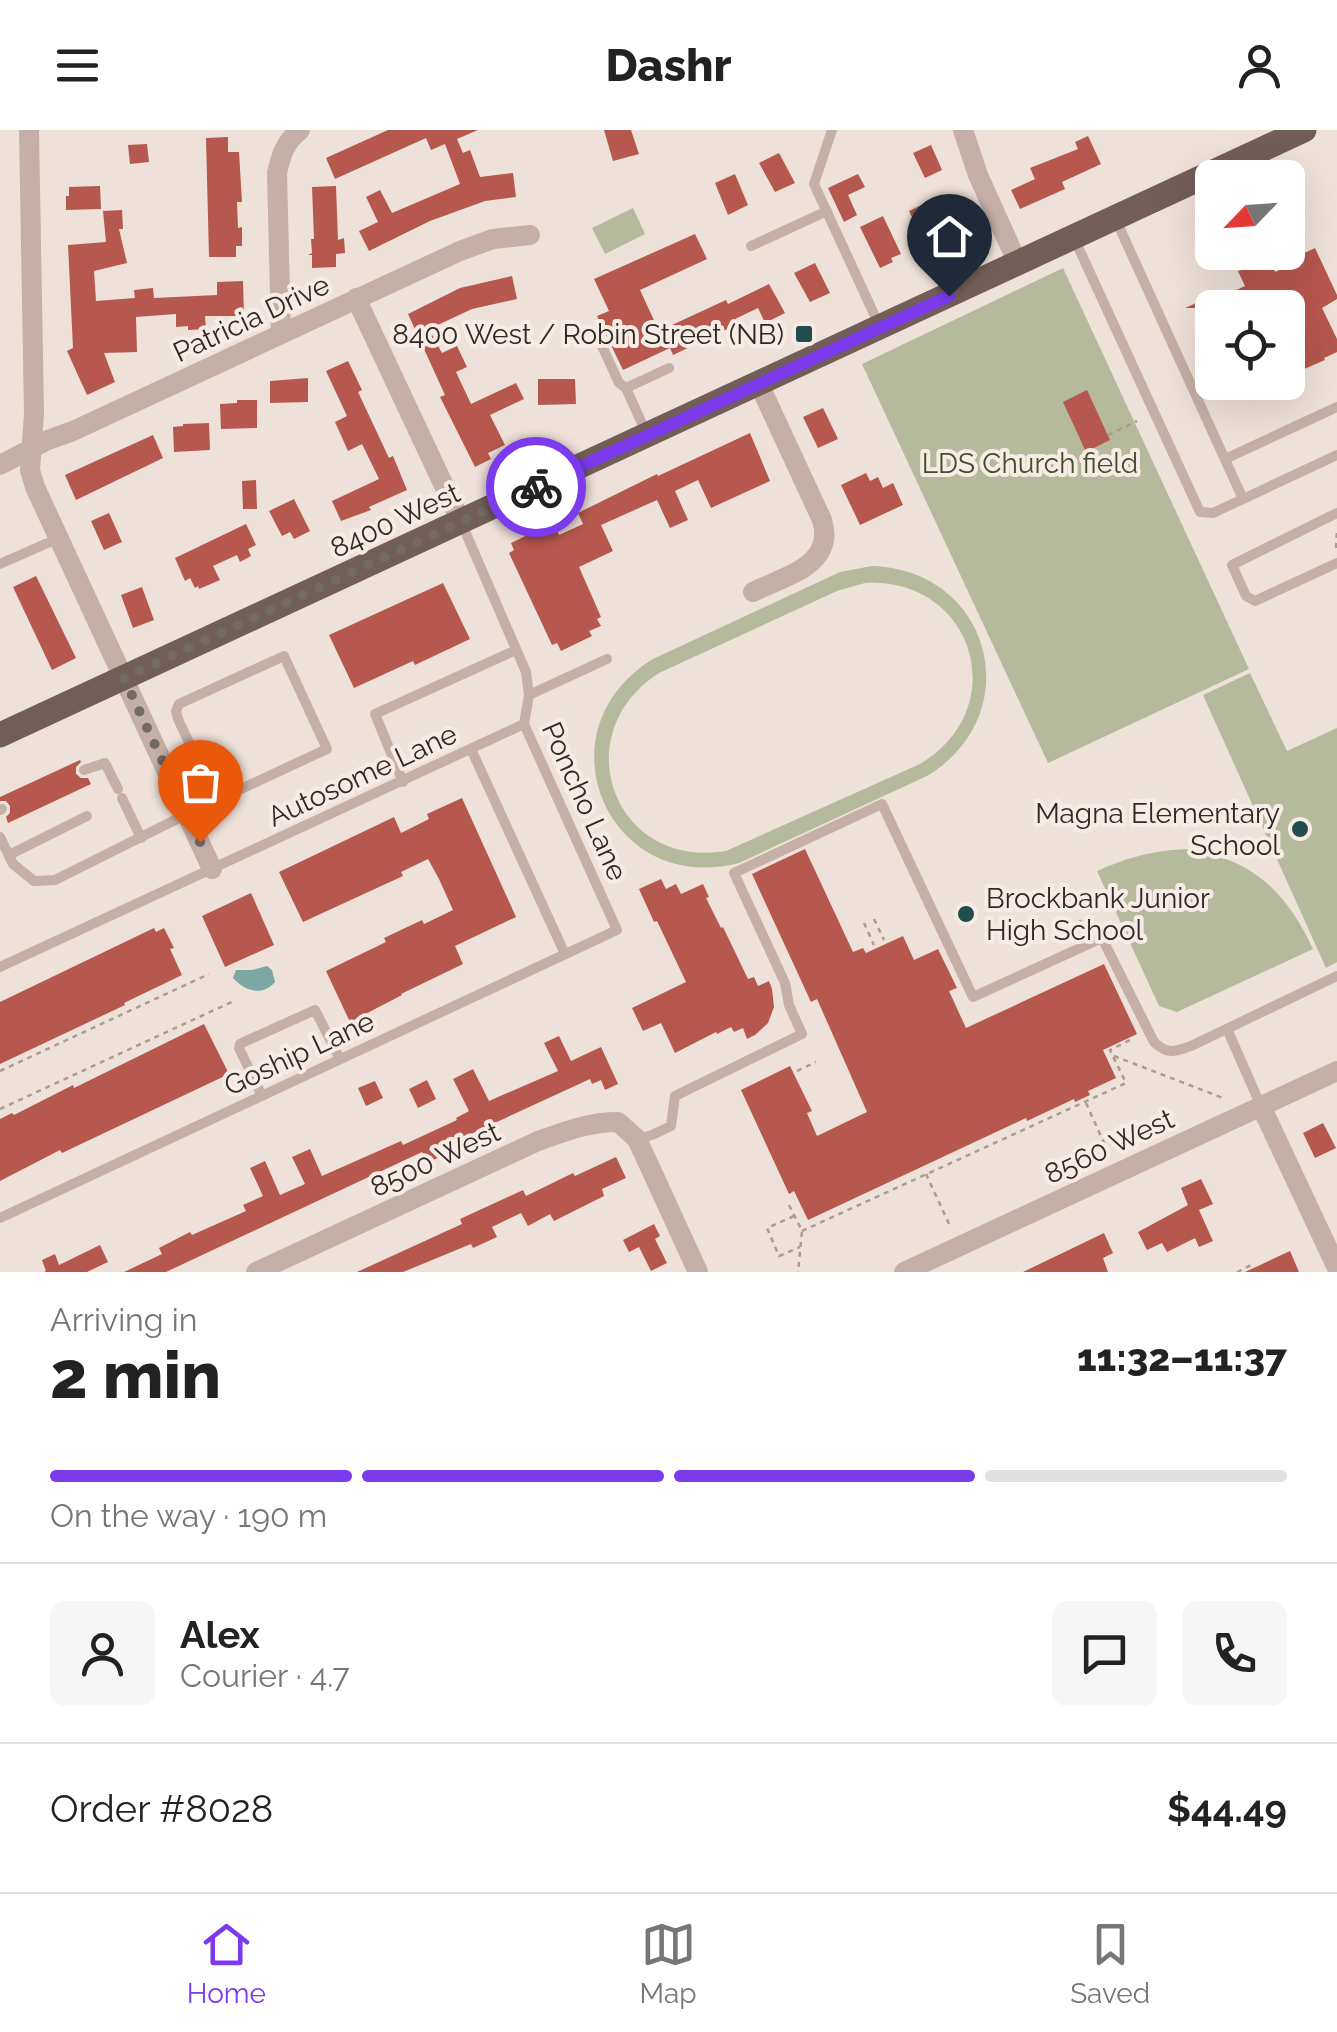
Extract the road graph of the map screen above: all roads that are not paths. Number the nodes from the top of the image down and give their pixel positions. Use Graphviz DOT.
graph roads {
  1 [pos="29,130"];
  2 [pos="300,130"];
  3 [pos="832,130"];
  4 [pos="963,130"];
  5 [pos="1304,130"];
  6 [pos="827,211"];
  7 [pos="1116,219"];
  8 [pos="530,235"];
  9 [pos="1074,238"];
  10 [pos="750,246"];
  11 [pos="1018,264"];
  12 [pos="356,298"];
  13 [pos="880,328"];
  14 [pos="281,334"];
  15 [pos="602,346"];
  16 [pos="669,368"];
  17 [pos="759,384"];
  18 [pos="626,388"];
  19 [pos="1337,406"];
  20 [pos="648,436"];
  21 [pos="31,450"];
  22 [pos="1337,455"];
  23 [pos="1225,459"];
  24 [pos="0,465"];
  25 [pos="1243,499"];
  26 [pos="1337,513"];
  27 [pos="461,522"];
  28 [pos="60,538"];
  29 [pos="1336,563"];
  30 [pos="0,564"];
  31 [pos="753,592"];
  32 [pos="516,650"];
  33 [pos="606,658"];
  34 [pos="124,678"];
  35 [pos="528,695"];
  36 [pos="524,724"];
  37 [pos="0,736"];
  38 [pos="471,749"];
  39 [pos="84,770"];
  40 [pos="403,782"];
  41 [pos="216,800"];
  42 [pos="187,814"];
  43 [pos="88,816"];
  44 [pos="0,837"];
  45 [pos="141,838"];
  46 [pos="9,854"];
  47 [pos="212,869"];
  48 [pos="617,930"];
  49 [pos="565,954"];
  50 [pos="0,967"];
  51 [pos="1337,976"];
  52 [pos="1226,1029"];
  53 [pos="340,1059"];
  54 [pos="1337,1071"];
  55 [pos="262,1096"];
  56 [pos="1262,1106"];
  57 [pos="637,1139"];
  58 [pos="0,1218"];
  59 [pos="1337,1268"];
  60 [pos="256,1272"];
  61 [pos="698,1272"];
  62 [pos="904,1272"];
  1 -- 21 [label="street"];
  2 -- 14 [label="street"];
  3 -- 6 [label="lane"];
  4 -- 11 [label="street"];
  5 -- 7 [label="main road, 8400 West"];
  6 -- 10 [label="lane"];
  6 -- 13 [label="lane"];
  7 -- 9 [label="main road, 8400 West"];
  7 -- 23 [label="lane"];
  8 -- 12 [label="street, Patricia Drive"];
  9 -- 11 [label="main road, 8400 West"];
  9 -- 25 [label="lane"];
  11 -- 13 [label="main road, 8400 West"];
  12 -- 14 [label="street, Patricia Drive"];
  12 -- 27 [label="street"];
  13 -- 17 [label="main road, 8400 West"];
  14 -- 21 [label="street, Patricia Drive"];
  15 -- 18 [label="lane"];
  16 -- 18 [label="lane"];
  17 -- 20 [label="main road, 8400 West"];
  17 -- 31 [label="street"];
  18 -- 20 [label="lane"];
  19 -- 23 [label="lane"];
  20 -- 27 [label="main road, 8400 West"];
  21 -- 24 [label="street, Patricia Drive"];
  21 -- 28 [label="street"];
  22 -- 25 [label="lane"];
  23 -- 25 [label="lane"];
  26 -- 29 [label="lane"];
  27 -- 32 [label="lane, Poncho Lane"];
  27 -- 34 [label="main road, 8400 West"];
  28 -- 30 [label="lane"];
  28 -- 34 [label="street"];
  32 -- 35 [label="lane, Poncho Lane"];
  32 -- 40 [label="lane"];
  33 -- 35 [label="lane"];
  34 -- 37 [label="main road, 8400 West"];
  34 -- 42 [label="street"];
  35 -- 36 [label="lane, Poncho Lane"];
  36 -- 38 [label="lane, Autosome Lane"];
  36 -- 48 [label="lane, Poncho Lane"];
  38 -- 40 [label="lane, Autosome Lane"];
  38 -- 49 [label="lane"];
  39 -- 45 [label="lane"];
  40 -- 47 [label="lane, Autosome Lane"];
  41 -- 41 [label="lane"];
  41 -- 42 [label="lane"];
  42 -- 45 [label="lane"];
  42 -- 47 [label="street"];
  43 -- 46 [label="lane"];
  44 -- 46 [label="lane"];
  45 -- 46 [label="lane"];
  47 -- 50 [label="lane, Autosome Lane"];
  48 -- 49 [label="lane, Goship Lane"];
  49 -- 53 [label="lane, Goship Lane"];
  51 -- 52 [label="lane"];
  52 -- 56 [label="lane"];
  52 -- 57 [label="lane"];
  53 -- 55 [label="lane, Goship Lane"];
  53 -- 55 [label="lane"];
  54 -- 56 [label="street, 8560 West"];
  55 -- 58 [label="lane, Goship Lane"];
  56 -- 59 [label="street"];
  56 -- 62 [label="street, 8560 West"];
  57 -- 60 [label="street, 8500 West"];
  57 -- 61 [label="street"];
}
